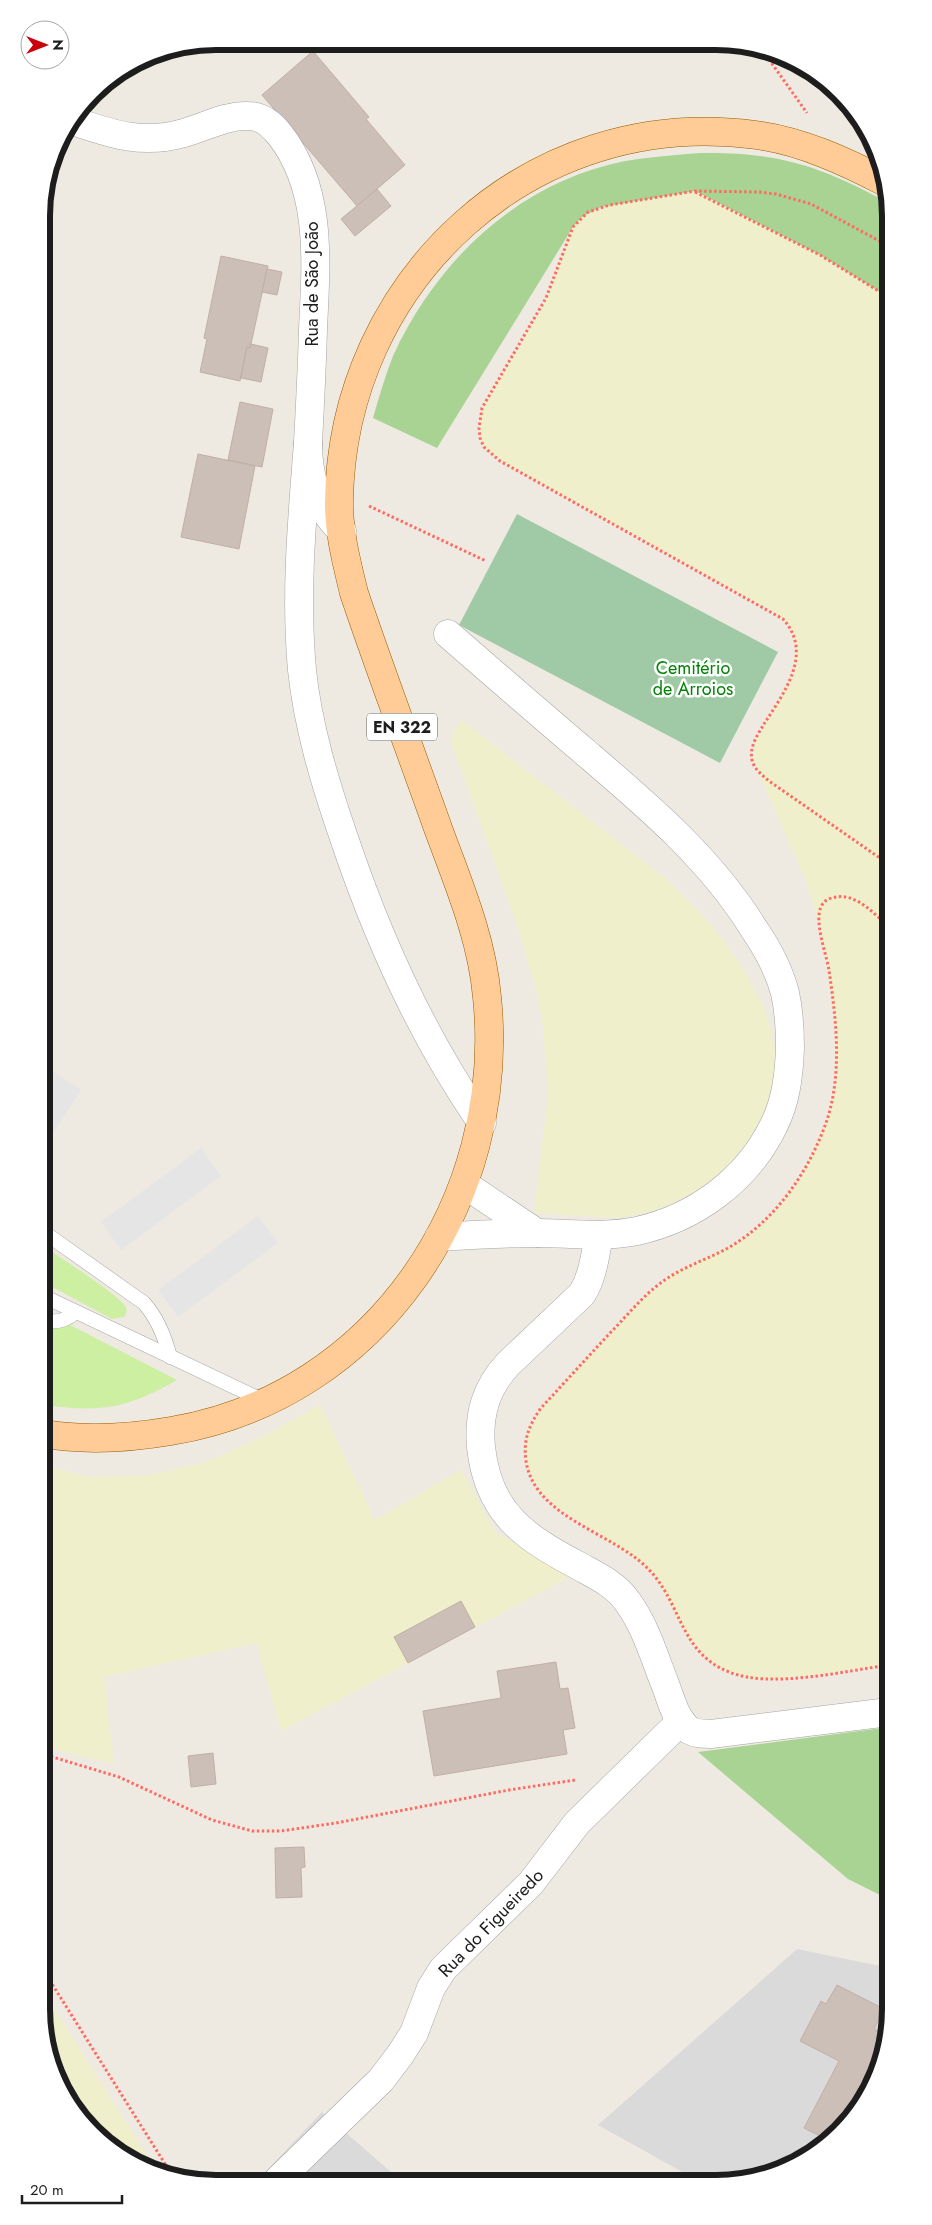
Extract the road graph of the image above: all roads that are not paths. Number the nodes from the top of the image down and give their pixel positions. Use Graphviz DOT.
graph roads {
  1 [pos="79,123"];
  2 [pos="877,179"];
  3 [pos="308,443"];
  4 [pos="342,531"];
  5 [pos="448,634"];
  6 [pos="482,1122"];
  7 [pos="464,1184"];
  8 [pos="537,1233"];
  9 [pos="599,1235"];
  10 [pos="50,1237"];
  11 [pos="439,1237"];
  12 [pos="50,1299"];
  13 [pos="76,1312"];
  14 [pos="50,1322"];
  15 [pos="170,1357"];
  16 [pos="267,1402"];
  17 [pos="50,1434"];
  18 [pos="882,1713"];
  19 [pos="681,1721"];
  20 [pos="283,2175"];
  1 -- 3 [label="street, Rua de São João"];
  2 -- 4 [label="main road, EN 322"];
  3 -- 4 [label="street, Rua de São João"];
  3 -- 6 [label="street"];
  4 -- 6 [label="main road, EN 322"];
  5 -- 9 [label="street"];
  6 -- 7 [label="main road, EN 322"];
  7 -- 8 [label="street"];
  7 -- 11 [label="main road, EN 322"];
  8 -- 9 [label="street"];
  8 -- 11 [label="street"];
  9 -- 19 [label="street"];
  10 -- 15 [label="lane"];
  11 -- 16 [label="main road, EN 322"];
  12 -- 13 [label="lane"];
  13 -- 14 [label="lane"];
  13 -- 15 [label="lane"];
  15 -- 16 [label="lane"];
  16 -- 17 [label="main road, EN 322"];
  18 -- 19 [label="street"];
  19 -- 20 [label="street, Rua do Figueiredo"];
}
